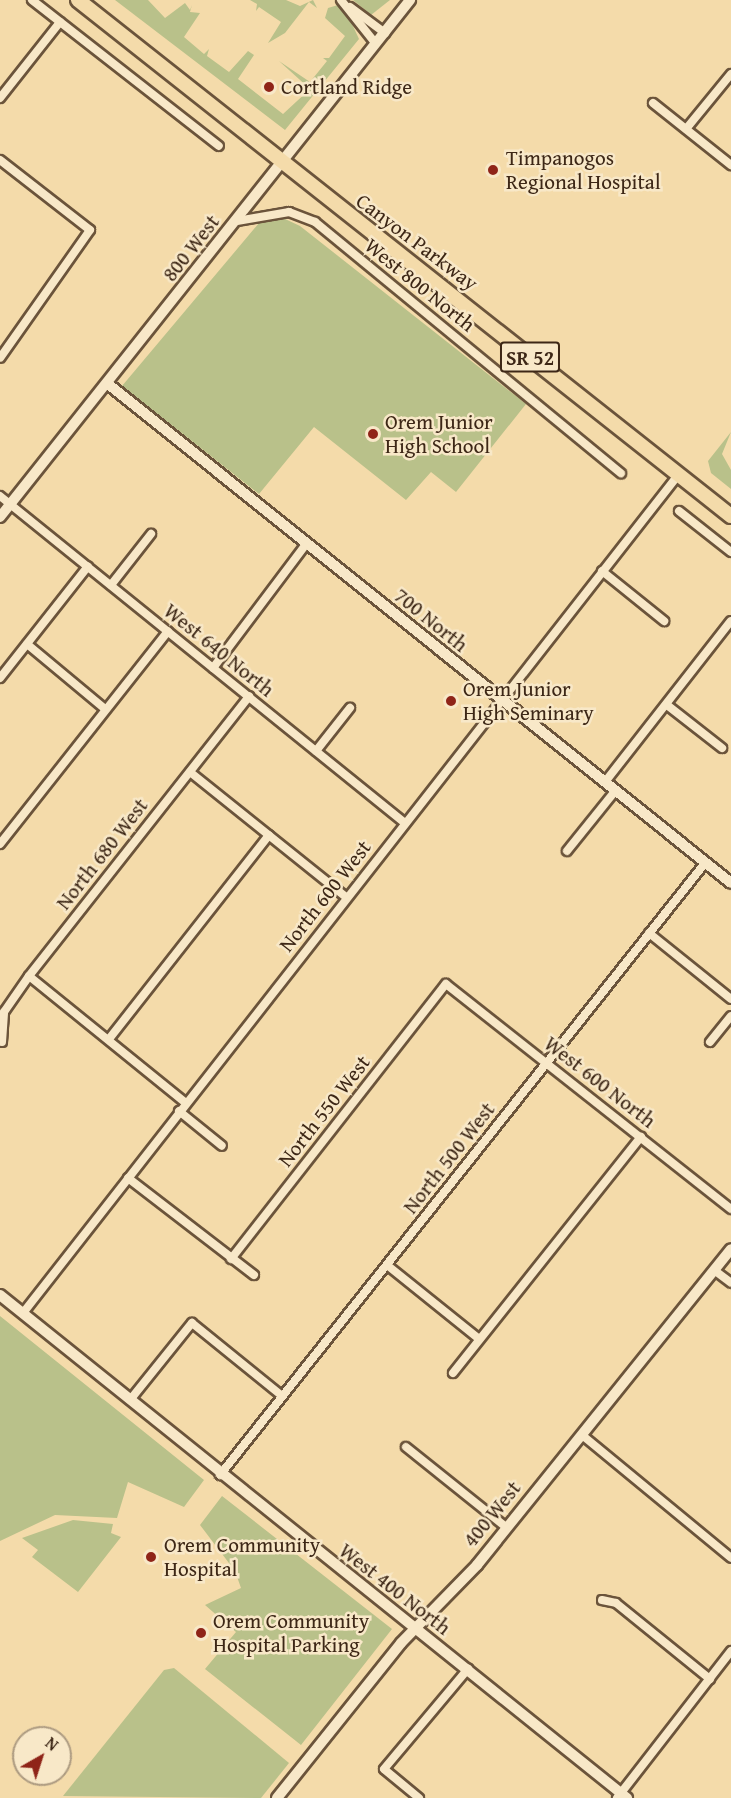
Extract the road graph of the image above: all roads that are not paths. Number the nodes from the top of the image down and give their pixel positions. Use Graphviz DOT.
graph roads {
  1 [pos="32,0"];
  2 [pos="78,0"];
  3 [pos="341,0"];
  4 [pos="410,0"];
  5 [pos="350,7"];
  6 [pos="60,22"];
  7 [pos="385,33"];
  8 [pos="376,44"];
  9 [pos="731,74"];
  10 [pos="0,98"];
  11 [pos="653,104"];
  12 [pos="686,129"];
  13 [pos="219,146"];
  14 [pos="0,160"];
  15 [pos="281,164"];
  16 [pos="731,165"];
  17 [pos="237,221"];
  18 [pos="0,358"];
  19 [pos="108,384"];
  20 [pos="621,473"];
  21 [pos="679,474"];
  22 [pos="0,496"];
  23 [pos="11,504"];
  24 [pos="679,511"];
  25 [pos="731,516"];
  26 [pos="0,518"];
  27 [pos="151,534"];
  28 [pos="306,544"];
  29 [pos="731,552"];
  30 [pos="88,566"];
  31 [pos="602,571"];
  32 [pos="111,585"];
  33 [pos="664,621"];
  34 [pos="730,623"];
  35 [pos="168,632"];
  36 [pos="27,644"];
  37 [pos="213,668"];
  38 [pos="0,678"];
  39 [pos="249,696"];
  40 [pos="500,702"];
  41 [pos="667,705"];
  42 [pos="350,708"];
  43 [pos="105,709"];
  44 [pos="722,748"];
  45 [pos="316,751"];
  46 [pos="190,772"];
  47 [pos="605,782"];
  48 [pos="616,790"];
  49 [pos="405,823"];
  50 [pos="269,835"];
  51 [pos="0,844"];
  52 [pos="567,851"];
  53 [pos="705,863"];
  54 [pos="731,883"];
  55 [pos="346,897"];
  56 [pos="649,933"];
  57 [pos="29,976"];
  58 [pos="446,984"];
  59 [pos="731,999"];
  60 [pos="731,1016"];
  61 [pos="109,1039"];
  62 [pos="2,1042"];
  63 [pos="710,1042"];
  64 [pos="546,1063"];
  65 [pos="186,1103"];
  66 [pos="179,1111"];
  67 [pos="641,1137"];
  68 [pos="222,1146"];
  69 [pos="128,1178"];
  70 [pos="731,1209"];
  71 [pos="731,1249"];
  72 [pos="231,1259"];
  73 [pos="387,1265"];
  74 [pos="714,1270"];
  75 [pos="254,1275"];
  76 [pos="731,1283"];
  77 [pos="0,1295"];
  78 [pos="23,1313"];
  79 [pos="479,1339"];
  80 [pos="453,1373"];
  81 [pos="282,1396"];
  82 [pos="130,1400"];
  83 [pos="582,1435"];
  84 [pos="406,1447"];
  85 [pos="220,1475"];
  86 [pos="507,1528"];
  87 [pos="731,1558"];
  88 [pos="602,1600"];
  89 [pos="416,1631"];
  90 [pos="731,1651"];
  91 [pos="468,1669"];
  92 [pos="710,1679"];
  93 [pos="621,1796"];
  94 [pos="277,1798"];
  95 [pos="419,1798"];
  1 -- 6 [label="street"];
  2 -- 15 [label="highway, Canyon Parkway / SR 52"];
  3 -- 5 [label="street"];
  4 -- 7 [label="main road, 800 West"];
  5 -- 7 [label="street"];
  5 -- 8 [label="street"];
  6 -- 10 [label="street"];
  6 -- 13 [label="street"];
  7 -- 8 [label="main road, 800 West"];
  8 -- 15 [label="main road, 800 West"];
  9 -- 12 [label="street"];
  11 -- 12 [label="street"];
  12 -- 16 [label="street"];
  14 -- 18 [label="street"];
  15 -- 17 [label="main road, 800 West"];
  15 -- 21 [label="highway, Canyon Parkway / SR 52"];
  17 -- 19 [label="main road, 800 West"];
  17 -- 20 [label="street, West 800 North"];
  19 -- 23 [label="main road, 800 West"];
  19 -- 28 [label="main road, 700 North"];
  21 -- 25 [label="highway, Canyon Parkway / SR 52"];
  21 -- 31 [label="street, North 600 West"];
  22 -- 23 [label="street, West 640 North"];
  23 -- 26 [label="main road, 800 West"];
  23 -- 30 [label="street, West 640 North"];
  24 -- 29 [label="street"];
  27 -- 32 [label="street"];
  28 -- 37 [label="street"];
  28 -- 40 [label="main road, 700 North"];
  30 -- 32 [label="street, West 640 North"];
  30 -- 36 [label="street"];
  31 -- 33 [label="street"];
  31 -- 40 [label="street, North 600 West"];
  32 -- 35 [label="street, West 640 North"];
  34 -- 41 [label="street"];
  35 -- 37 [label="street, West 640 North"];
  35 -- 43 [label="street"];
  36 -- 38 [label="street"];
  36 -- 43 [label="street"];
  37 -- 39 [label="street, West 640 North"];
  39 -- 45 [label="street, West 640 North"];
  39 -- 46 [label="street, North 680 West"];
  40 -- 47 [label="main road, 700 North"];
  40 -- 49 [label="street, North 600 West"];
  41 -- 44 [label="street"];
  41 -- 47 [label="street"];
  42 -- 45 [label="street"];
  43 -- 51 [label="street"];
  45 -- 49 [label="street, West 640 North"];
  46 -- 50 [label="street"];
  46 -- 57 [label="street, North 680 West"];
  47 -- 48 [label="main road, 700 North"];
  48 -- 52 [label="street"];
  48 -- 53 [label="main road, 700 North"];
  49 -- 55 [label="street, North 600 West"];
  50 -- 55 [label="street"];
  50 -- 61 [label="street"];
  53 -- 54 [label="main road, 700 North"];
  53 -- 56 [label="street, North 500 West"];
  55 -- 65 [label="street, North 600 West"];
  56 -- 59 [label="street"];
  56 -- 64 [label="street, North 500 West"];
  57 -- 61 [label="street"];
  57 -- 62 [label="street, North 680 West"];
  58 -- 64 [label="street, West 600 North"];
  58 -- 72 [label="street, North 550 West"];
  60 -- 63 [label="street"];
  61 -- 65 [label="street"];
  64 -- 67 [label="street, West 600 North"];
  64 -- 73 [label="street, North 500 West"];
  65 -- 66 [label="street, North 600 West"];
  66 -- 68 [label="street"];
  66 -- 69 [label="street, North 600 West"];
  67 -- 70 [label="street, West 600 North"];
  67 -- 79 [label="street"];
  69 -- 72 [label="street"];
  69 -- 78 [label="street, North 600 West"];
  71 -- 74 [label="main road, 400 West"];
  72 -- 75 [label="street"];
  73 -- 79 [label="street"];
  73 -- 81 [label="street, North 500 West"];
  74 -- 76 [label="street"];
  74 -- 83 [label="main road, 400 West"];
  77 -- 78 [label="main road, West 400 North"];
  78 -- 82 [label="main road, West 400 North"];
  79 -- 80 [label="street"];
  81 -- 82 [label="street"];
  81 -- 85 [label="street, North 500 West"];
  82 -- 85 [label="main road, West 400 North"];
  83 -- 86 [label="main road, 400 West"];
  83 -- 87 [label="street"];
  84 -- 86 [label="street"];
  85 -- 89 [label="main road, West 400 North"];
  86 -- 89 [label="main road, 400 West"];
  88 -- 92 [label="street"];
  89 -- 91 [label="main road, West 400 North"];
  89 -- 94 [label="main road, 400 West"];
  90 -- 92 [label="street"];
  91 -- 93 [label="main road, West 400 North"];
  91 -- 95 [label="street"];
  92 -- 93 [label="street"];
}
